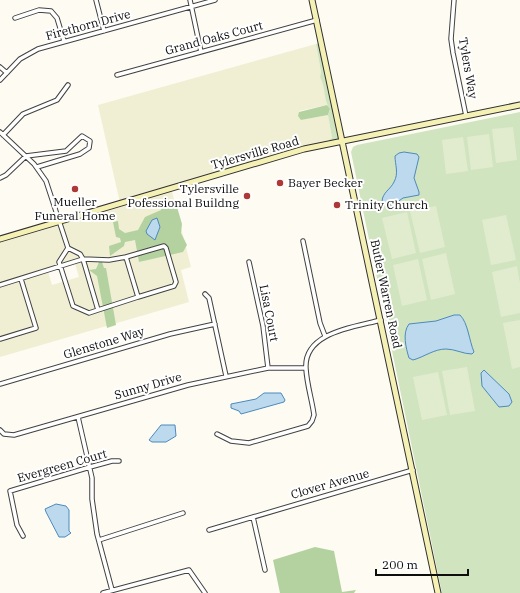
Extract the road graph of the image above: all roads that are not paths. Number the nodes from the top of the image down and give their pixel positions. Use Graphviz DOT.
graph roads {
  1 [pos="96,0"];
  2 [pos="190,0"];
  3 [pos="215,0"];
  4 [pos="312,0"];
  5 [pos="454,0"];
  6 [pos="192,7"];
  7 [pos="15,18"];
  8 [pos="317,20"];
  9 [pos="104,30"];
  10 [pos="64,42"];
  11 [pos="201,52"];
  12 [pos="0,67"];
  13 [pos="7,73"];
  14 [pos="116,75"];
  15 [pos="0,80"];
  16 [pos="68,85"];
  17 [pos="520,105"];
  18 [pos="466,116"];
  19 [pos="1,134"];
  20 [pos="342,141"];
  21 [pos="26,156"];
  22 [pos="37,167"];
  23 [pos="0,178"];
  24 [pos="60,221"];
  25 [pos="0,239"];
  26 [pos="303,241"];
  27 [pos="68,248"];
  28 [pos="126,257"];
  29 [pos="83,259"];
  30 [pos="249,262"];
  31 [pos="60,267"];
  32 [pos="20,279"];
  33 [pos="0,285"];
  34 [pos="205,294"];
  35 [pos="138,297"];
  36 [pos="98,310"];
  37 [pos="381,320"];
  38 [pos="215,324"];
  39 [pos="325,336"];
  40 [pos="0,339"];
  41 [pos="268,368"];
  42 [pos="306,368"];
  43 [pos="226,376"];
  44 [pos="0,384"];
  45 [pos="78,417"];
  46 [pos="0,430"];
  47 [pos="217,434"];
  48 [pos="119,461"];
  49 [pos="90,467"];
  50 [pos="413,470"];
  51 [pos="183,514"];
  52 [pos="253,517"];
  53 [pos="209,530"];
  54 [pos="23,536"];
  55 [pos="99,540"];
  56 [pos="265,570"];
  57 [pos="112,590"];
  58 [pos="103,593"];
  59 [pos="205,593"];
  60 [pos="438,593"];
  1 -- 9 [label="street"];
  2 -- 6 [label="street"];
  3 -- 6 [label="street, Firethorn Drive"];
  4 -- 8 [label="main road, Butler Warren Road"];
  5 -- 18 [label="street, Tylers Way"];
  6 -- 9 [label="street, Firethorn Drive"];
  6 -- 11 [label="street"];
  7 -- 10 [label="street"];
  8 -- 11 [label="street, Grand Oaks Court"];
  8 -- 20 [label="main road, Butler Warren Road"];
  9 -- 10 [label="street, Firethorn Drive"];
  10 -- 13 [label="street, Firethorn Drive"];
  11 -- 14 [label="street, Grand Oaks Court"];
  12 -- 13 [label="street"];
  13 -- 15 [label="street, Firethorn Drive"];
  16 -- 19 [label="street"];
  17 -- 18 [label="main road, Tylersville Road"];
  18 -- 20 [label="main road, Tylersville Road"];
  19 -- 21 [label="street"];
  20 -- 24 [label="main road, Tylersville Road"];
  20 -- 37 [label="main road, Butler Warren Road"];
  21 -- 22 [label="street"];
  21 -- 22 [label="street"];
  21 -- 23 [label="street"];
  22 -- 24 [label="street"];
  24 -- 25 [label="main road, Tylersville Road"];
  24 -- 27 [label="street"];
  26 -- 39 [label="street"];
  27 -- 29 [label="street"];
  27 -- 31 [label="street"];
  28 -- 29 [label="street"];
  28 -- 35 [label="street"];
  28 -- 35 [label="street"];
  29 -- 31 [label="street"];
  29 -- 36 [label="street"];
  30 -- 41 [label="street, Lisa Court"];
  31 -- 32 [label="street"];
  31 -- 36 [label="street"];
  32 -- 33 [label="street"];
  32 -- 40 [label="street"];
  34 -- 38 [label="street"];
  35 -- 36 [label="street"];
  37 -- 39 [label="street"];
  37 -- 50 [label="main road, Butler Warren Road"];
  38 -- 43 [label="street"];
  38 -- 44 [label="street, Glenstone Way"];
  39 -- 42 [label="street"];
  41 -- 42 [label="street, Sunny Drive"];
  41 -- 43 [label="street, Sunny Drive"];
  42 -- 47 [label="street"];
  43 -- 45 [label="street, Sunny Drive"];
  45 -- 46 [label="street, Sunny Drive"];
  45 -- 49 [label="street"];
  48 -- 49 [label="street, Evergreen Court"];
  49 -- 54 [label="street, Evergreen Court"];
  49 -- 55 [label="street"];
  50 -- 52 [label="street, Clover Avenue"];
  50 -- 60 [label="main road, Butler Warren Road"];
  51 -- 55 [label="street"];
  52 -- 53 [label="street, Clover Avenue"];
  52 -- 56 [label="street"];
  55 -- 57 [label="street"];
  57 -- 58 [label="street"];
  57 -- 59 [label="street"];
}
